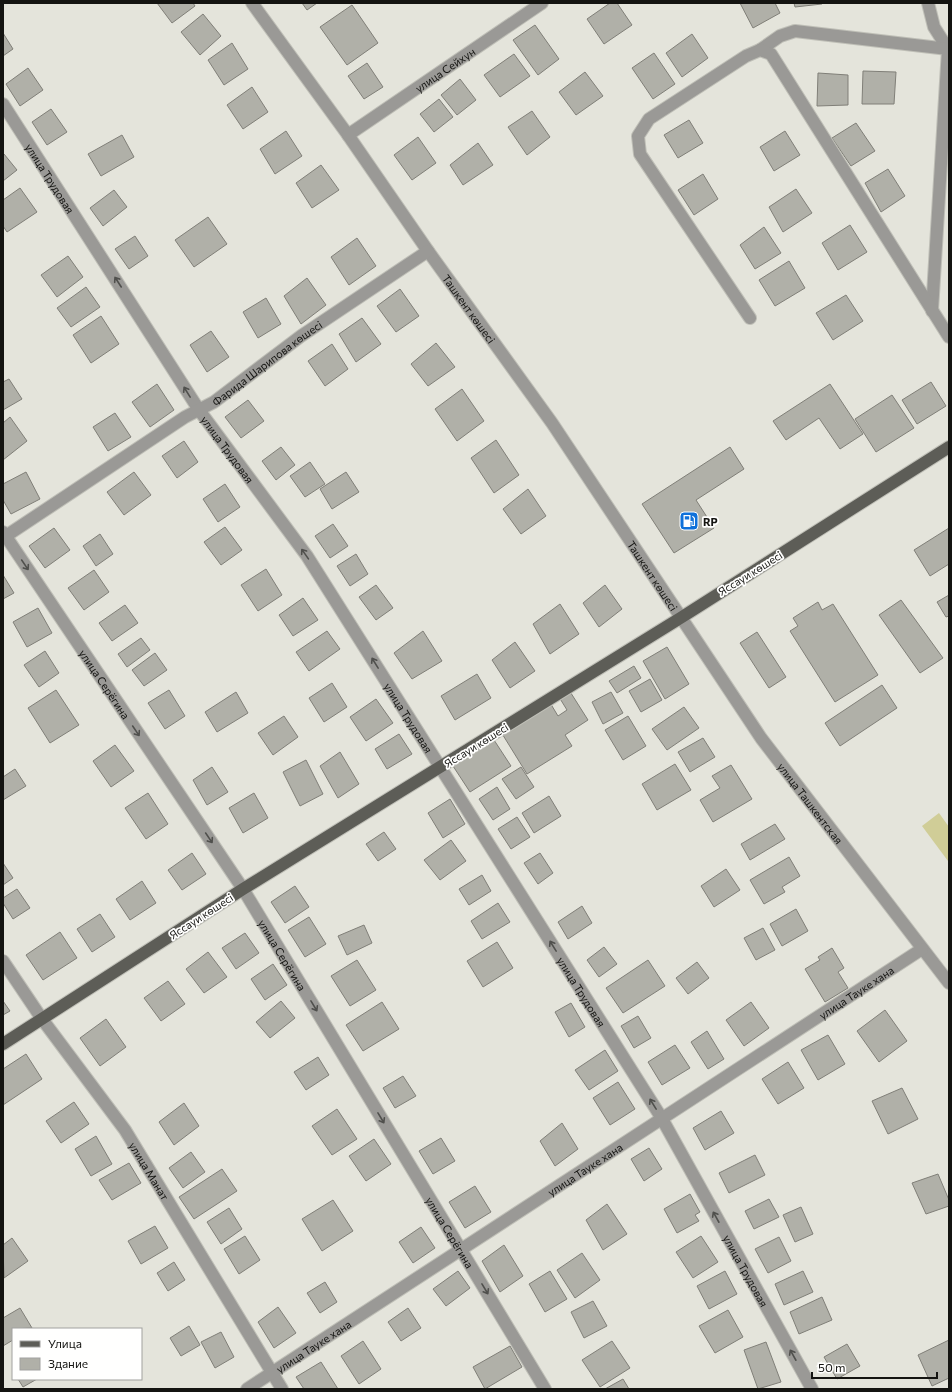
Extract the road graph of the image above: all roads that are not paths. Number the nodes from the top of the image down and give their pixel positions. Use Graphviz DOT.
graph roads {
  1 [pos="252,3"];
  2 [pos="542,3"];
  3 [pos="928,3"];
  4 [pos="527,8"];
  5 [pos="948,49"];
  6 [pos="760,50"];
  7 [pos="3,104"];
  8 [pos="348,135"];
  9 [pos="428,251"];
  10 [pos="932,311"];
  11 [pos="750,318"];
  12 [pos="949,337"];
  13 [pos="199,410"];
  14 [pos="949,447"];
  15 [pos="4,535"];
  16 [pos="682,617"];
  17 [pos="441,767"];
  18 [pos="243,889"];
  19 [pos="922,949"];
  20 [pos="3,961"];
  21 [pos="949,983"];
  22 [pos="42,1019"];
  23 [pos="3,1044"];
  24 [pos="661,1117"];
  25 [pos="462,1250"];
  26 [pos="271,1372"];
  27 [pos="247,1389"];
  28 [pos="282,1389"];
  29 [pos="545,1389"];
  30 [pos="812,1389"];
  1 -- 8 [label="street, Ташкент көшесі"];
  2 -- 4 [label="street, улица Сейхун"];
  3 -- 5 [label="street"];
  4 -- 8 [label="street, улица Сейхун"];
  5 -- 6 [label="street"];
  5 -- 10 [label="street"];
  6 -- 10 [label="street"];
  6 -- 11 [label="street"];
  13 -- 7 [label="street, улица Трудовая, one-way"];
  8 -- 9 [label="street, Ташкент көшесі"];
  9 -- 13 [label="street, Фарида Шарипова көшесі"];
  9 -- 16 [label="street, Ташкент көшесі"];
  10 -- 12 [label="street"];
  13 -- 15 [label="street, Фарида Шарипова көшесі"];
  17 -- 13 [label="street, улица Трудовая, one-way"];
  14 -- 16 [label="main road, Яссауи көшесі"];
  15 -- 18 [label="street, улица Серёгина, one-way"];
  16 -- 17 [label="main road, Яссауи көшесі"];
  16 -- 19 [label="street, улица Ташкентская"];
  17 -- 18 [label="main road, Яссауи көшесі"];
  24 -- 17 [label="street, улица Трудовая, one-way"];
  18 -- 22 [label="main road, Яссауи көшесі"];
  18 -- 25 [label="street, улица Серёгина, one-way"];
  19 -- 21 [label="street, улица Ташкентская"];
  19 -- 24 [label="street, улица Тауке хана"];
  20 -- 22 [label="street, улица Манат"];
  22 -- 23 [label="main road, Яссауи көшесі"];
  22 -- 26 [label="street, улица Манат"];
  24 -- 25 [label="street, улица Тауке хана"];
  30 -- 24 [label="street, улица Трудовая, one-way"];
  25 -- 26 [label="street, улица Тауке хана"];
  25 -- 29 [label="street, улица Серёгина, one-way"];
  26 -- 27 [label="street, улица Тауке хана"];
  26 -- 28 [label="street, улица Манат"];
}
